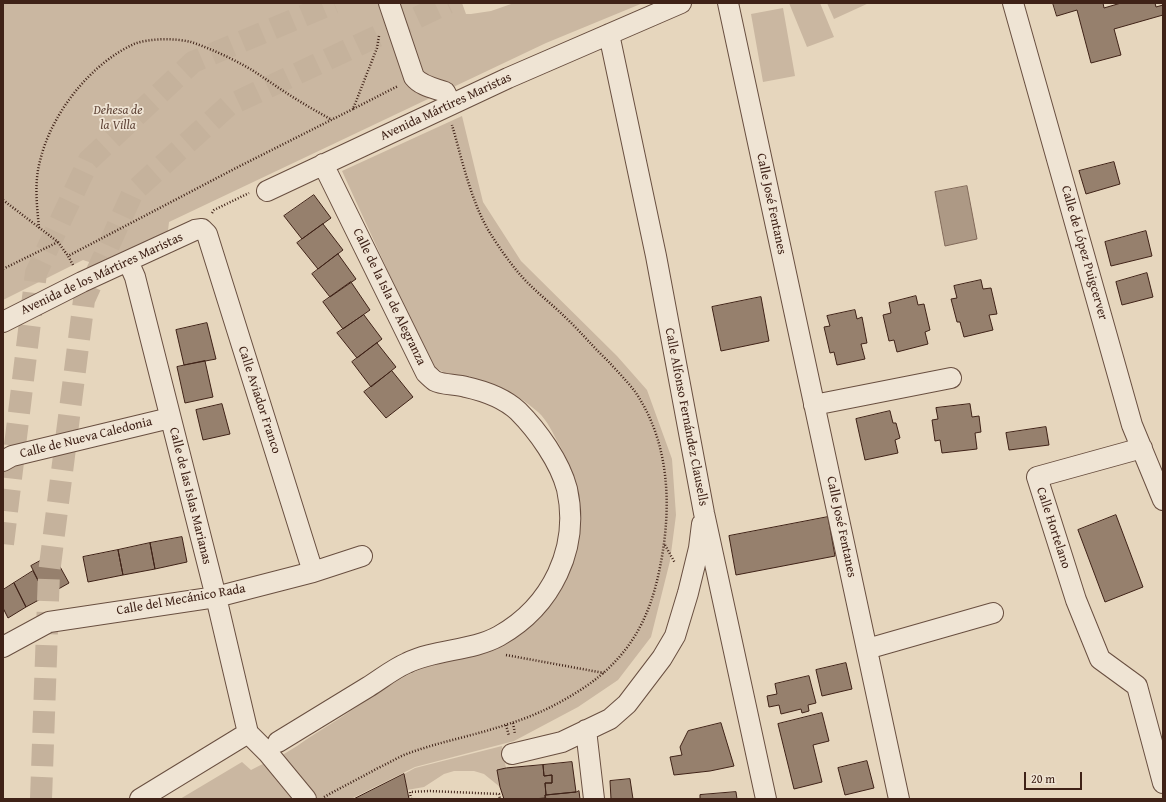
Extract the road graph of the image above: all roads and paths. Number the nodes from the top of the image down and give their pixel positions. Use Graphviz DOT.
graph roads {
  1 [pos="389,3"];
  2 [pos="681,3"];
  3 [pos="728,3"];
  4 [pos="1013,3"];
  5 [pos="379,33"];
  6 [pos="609,34"];
  7 [pos="398,86"];
  8 [pos="353,109"];
  9 [pos="451,113"];
  10 [pos="332,120"];
  11 [pos="324,164"];
  12 [pos="267,191"];
  13 [pos="3,200"];
  14 [pos="214,210"];
  15 [pos="39,228"];
  16 [pos="202,229"];
  17 [pos="58,242"];
  18 [pos="68,256"];
  19 [pos="128,261"];
  20 [pos="3,269"];
  21 [pos="82,282"];
  22 [pos="3,322"];
  23 [pos="951,378"];
  24 [pos="814,405"];
  25 [pos="170,418"];
  26 [pos="1142,448"];
  27 [pos="3,461"];
  28 [pos="1163,500"];
  29 [pos="704,513"];
  30 [pos="362,556"];
  31 [pos="313,572"];
  32 [pos="216,596"];
  33 [pos="993,613"];
  34 [pos="480,644"];
  35 [pos="3,647"];
  36 [pos="867,649"];
  37 [pos="604,673"];
  38 [pos="586,730"];
  39 [pos="248,733"];
  40 [pos="278,742"];
  41 [pos="512,754"];
  42 [pos="1163,783"];
  43 [pos="140,799"];
  44 [pos="306,799"];
  45 [pos="320,799"];
  46 [pos="411,799"];
  47 [pos="500,799"];
  48 [pos="594,799"];
  49 [pos="766,799"];
  50 [pos="899,799"];
  1 -- 9 [label="street"];
  2 -- 6 [label="street, Avenida Mártires Maristas"];
  3 -- 24 [label="street, Calle José Fentanes"];
  4 -- 26 [label="street, Calle de López Puigcerver"];
  5 -- 8 [label="path"];
  6 -- 9 [label="street, Avenida Mártires Maristas"];
  6 -- 29 [label="street, Calle Alfonso Fernández Clausells"];
  7 -- 8 [label="path"];
  8 -- 10 [label="path"];
  9 -- 11 [label="street, Avenida Mártires Maristas"];
  9 -- 37 [label="path"];
  10 -- 15 [label="path"];
  10 -- 18 [label="path"];
  11 -- 12 [label="street, Avenida Mártires Maristas"];
  11 -- 34 [label="street, Calle de la Isla de Alegranza"];
  12 -- 14 [label="path"];
  13 -- 15 [label="path"];
  15 -- 17 [label="path"];
  16 -- 19 [label="street, Avenida de los Mártires Maristas"];
  16 -- 31 [label="street, Calle Aviador Franco"];
  17 -- 18 [label="path"];
  17 -- 20 [label="path"];
  18 -- 21 [label="path"];
  19 -- 21 [label="street, Avenida de los Mártires Maristas"];
  19 -- 25 [label="street, Calle de las Islas Marianas"];
  21 -- 22 [label="street, Avenida de los Mártires Maristas"];
  23 -- 24 [label="street"];
  24 -- 36 [label="street, Calle José Fentanes"];
  25 -- 27 [label="street, Calle de Nueva Caledonia"];
  25 -- 32 [label="street, Calle de las Islas Marianas"];
  26 -- 28 [label="street, Calle de López Puigcerver"];
  26 -- 42 [label="street, Calle Hortelano"];
  29 -- 38 [label="street"];
  29 -- 49 [label="street, Calle Alfonso Fernández Clausells"];
  30 -- 31 [label="street, Calle del Mecánico Rada"];
  31 -- 32 [label="street, Calle del Mecánico Rada"];
  32 -- 35 [label="street, Calle del Mecánico Rada"];
  32 -- 39 [label="street, Calle de las Islas Marianas"];
  33 -- 36 [label="street"];
  34 -- 37 [label="path"];
  34 -- 40 [label="street, Calle de la Isla de Alegranza"];
  36 -- 50 [label="street, Calle José Fentanes"];
  37 -- 45 [label="path"];
  38 -- 41 [label="street"];
  38 -- 48 [label="street"];
  39 -- 43 [label="street"];
  39 -- 44 [label="street"];
  46 -- 47 [label="path"];
}
